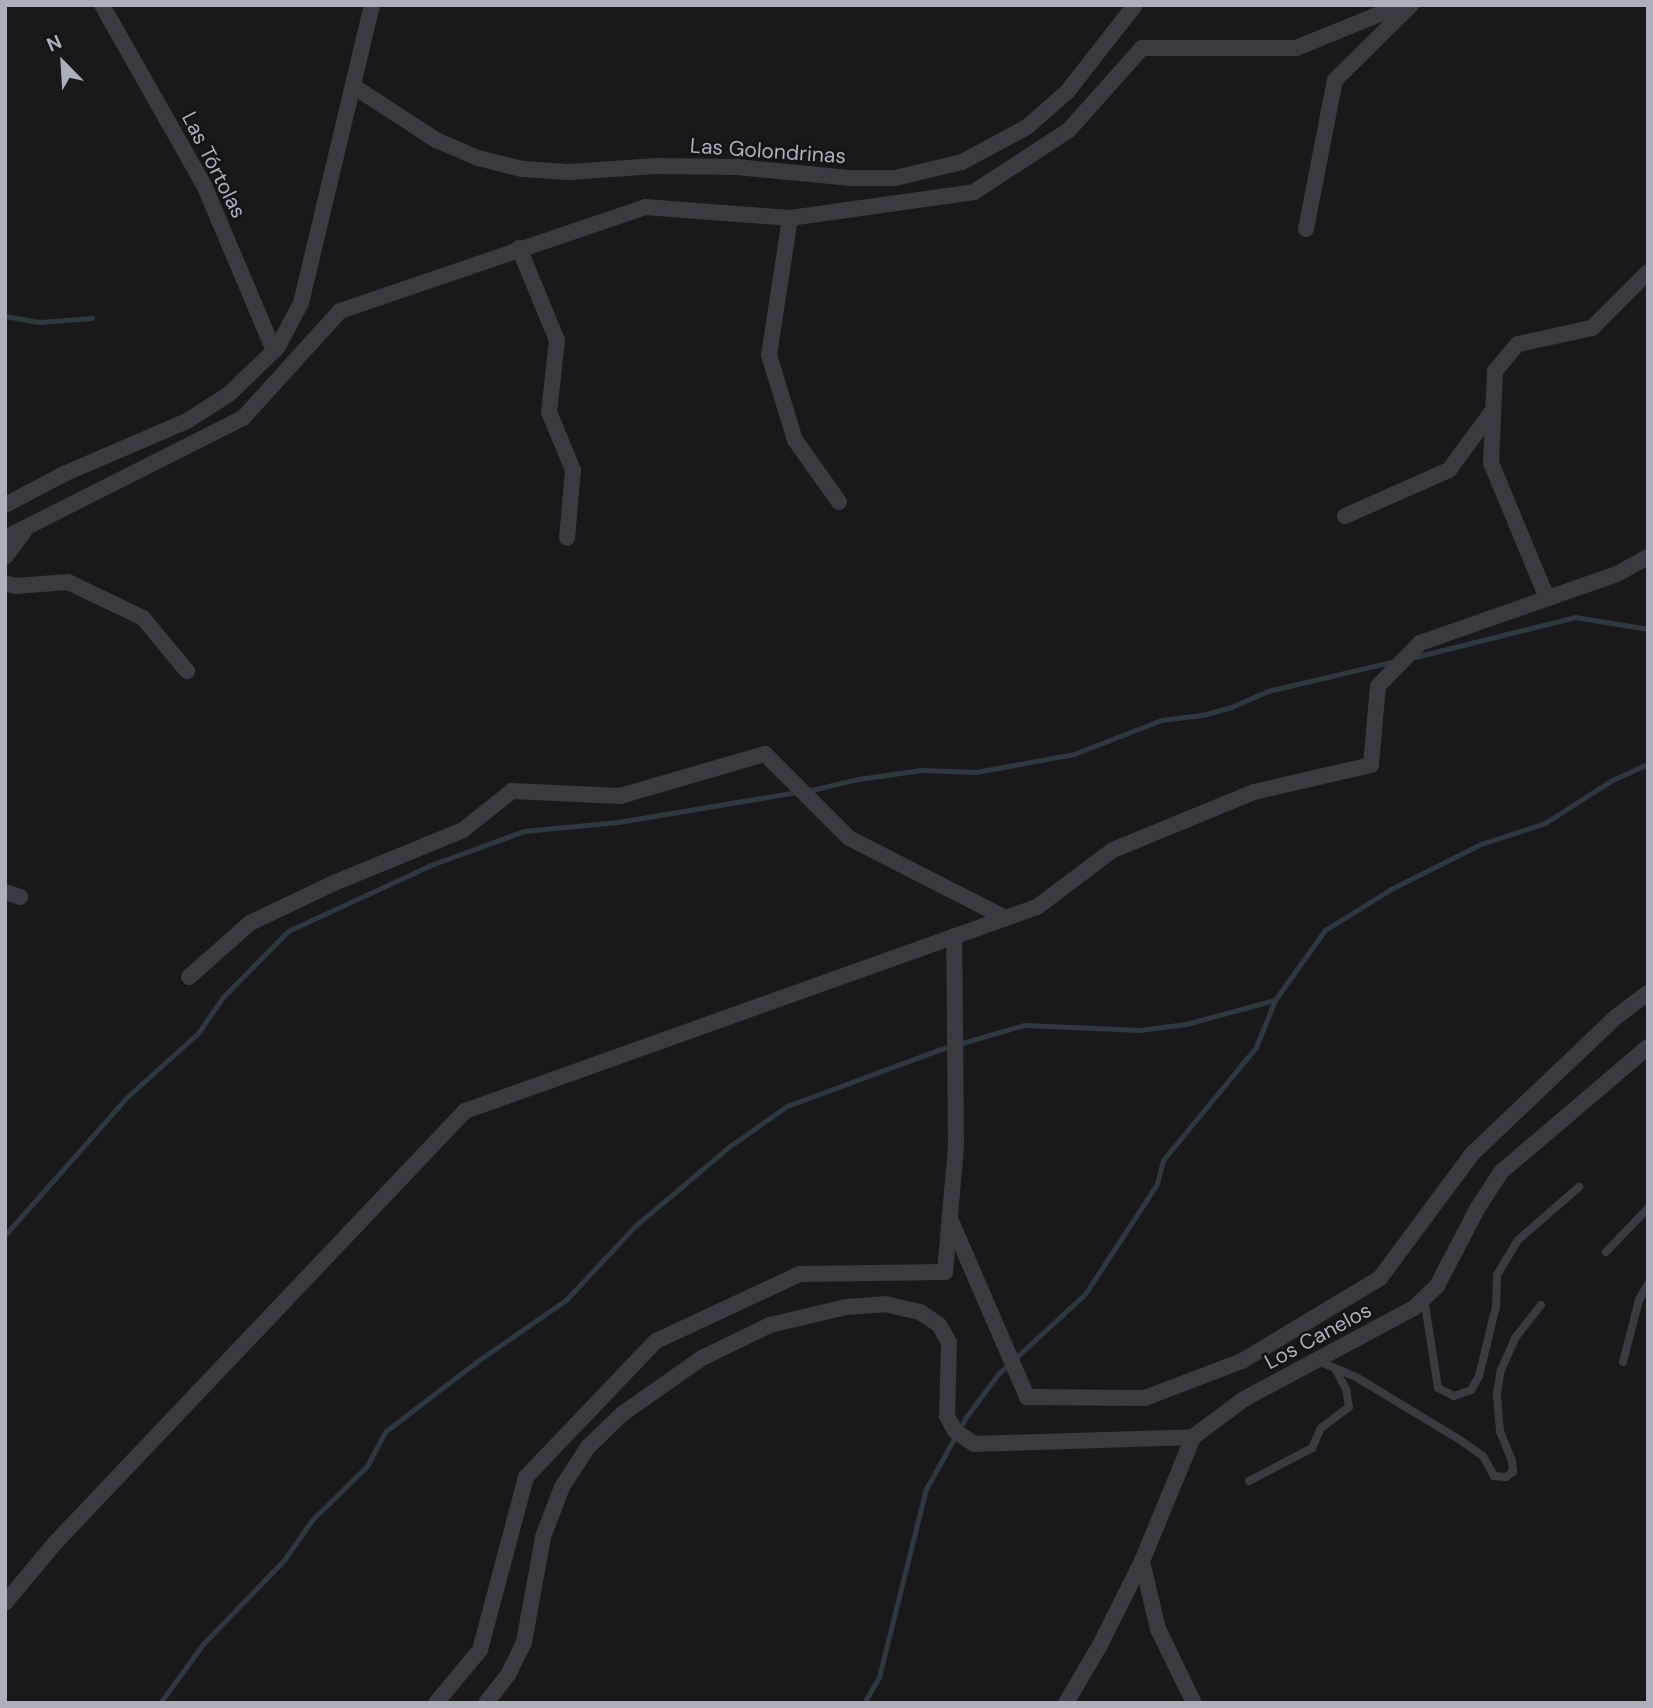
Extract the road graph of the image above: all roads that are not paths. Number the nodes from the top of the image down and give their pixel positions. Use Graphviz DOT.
graph roads {
  1 [pos="102,5"];
  2 [pos="372,5"];
  3 [pos="1135,5"];
  4 [pos="1402,5"];
  5 [pos="1410,5"];
  6 [pos="353,86"];
  7 [pos="790,218"];
  8 [pos="1306,229"];
  9 [pos="519,248"];
  10 [pos="1648,272"];
  11 [pos="274,351"];
  12 [pos="1493,410"];
  13 [pos="839,502"];
  14 [pos="5,505"];
  15 [pos="1345,516"];
  16 [pos="27,527"];
  17 [pos="5,538"];
  18 [pos="567,538"];
  19 [pos="5,556"];
  20 [pos="1648,557"];
  21 [pos="5,583"];
  22 [pos="1547,598"];
  23 [pos="187,671"];
  24 [pos="1005,918"];
  25 [pos="954,936"];
  26 [pos="189,977"];
  27 [pos="1648,993"];
  28 [pos="1648,1047"];
  29 [pos="1580,1187"];
  30 [pos="1648,1208"];
  31 [pos="950,1219"];
  32 [pos="1606,1252"];
  33 [pos="1648,1284"];
  34 [pos="1424,1298"];
  35 [pos="1541,1305"];
  36 [pos="1316,1360"];
  37 [pos="1623,1362"];
  38 [pos="1335,1368"];
  39 [pos="1193,1437"];
  40 [pos="1249,1481"];
  41 [pos="1142,1561"];
  42 [pos="5,1603"];
  43 [pos="436,1703"];
  44 [pos="486,1703"];
  45 [pos="1066,1703"];
  46 [pos="1194,1703"];
  1 -- 11 [label="street, Las Tórtolas"];
  2 -- 6 [label="street"];
  3 -- 6 [label="street, Las Golondrinas"];
  4 -- 7 [label="street"];
  5 -- 8 [label="street"];
  6 -- 11 [label="street"];
  7 -- 9 [label="street"];
  7 -- 13 [label="street"];
  9 -- 16 [label="street"];
  9 -- 18 [label="street"];
  10 -- 12 [label="street"];
  11 -- 14 [label="street"];
  12 -- 15 [label="street"];
  12 -- 22 [label="street"];
  16 -- 17 [label="street"];
  16 -- 19 [label="street"];
  20 -- 22 [label="street"];
  21 -- 23 [label="street"];
  22 -- 24 [label="street"];
  24 -- 25 [label="street"];
  24 -- 26 [label="street"];
  25 -- 31 [label="street"];
  25 -- 42 [label="street"];
  27 -- 31 [label="street"];
  28 -- 34 [label="street, Los Canelos"];
  29 -- 34 [label="lane"];
  30 -- 32 [label="lane"];
  31 -- 43 [label="street"];
  33 -- 37 [label="lane"];
  34 -- 36 [label="street, Los Canelos"];
  35 -- 38 [label="lane"];
  36 -- 38 [label="lane"];
  36 -- 39 [label="street, Los Canelos"];
  38 -- 40 [label="lane"];
  39 -- 41 [label="street"];
  39 -- 44 [label="street"];
  41 -- 45 [label="street"];
  41 -- 46 [label="street"];
}
